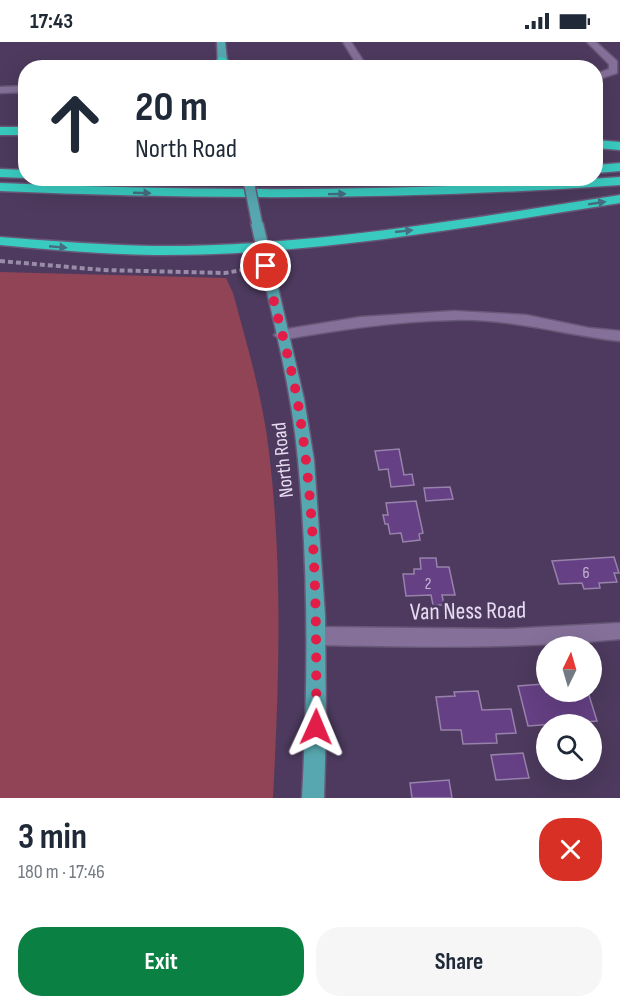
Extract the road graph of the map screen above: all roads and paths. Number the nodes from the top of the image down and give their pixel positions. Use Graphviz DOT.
graph roads {
  1 [pos="221,42"];
  2 [pos="347,42"];
  3 [pos="591,42"];
  4 [pos="221,60"];
  5 [pos="359,60"];
  6 [pos="603,75"];
  7 [pos="18,89"];
  8 [pos="0,90"];
  9 [pos="0,131"];
  10 [pos="18,131"];
  11 [pos="603,145"];
  12 [pos="620,146"];
  13 [pos="620,167"];
  14 [pos="603,168"];
  15 [pos="0,173"];
  16 [pos="18,174"];
  17 [pos="620,181"];
  18 [pos="603,182"];
  19 [pos="250,186"];
  20 [pos="543,186"];
  21 [pos="0,187"];
  22 [pos="620,199"];
  23 [pos="0,240"];
  24 [pos="262,247"];
  25 [pos="0,261"];
  26 [pos="266,266"];
  27 [pos="281,335"];
  28 [pos="620,336"];
  29 [pos="620,631"];
  30 [pos="316,636"];
  31 [pos="313,798"];
  1 -- 4 [label="main road"];
  2 -- 5 [label="street"];
  3 -- 6 [label="street"];
  7 -- 8 [label="street"];
  9 -- 10 [label="highway"];
  11 -- 12 [label="highway"];
  13 -- 14 [label="highway"];
  15 -- 16 [label="highway"];
  18 -- 17 [label="highway, one-way"];
  19 -- 24 [label="main road, North Road, bridge"];
  21 -- 20 [label="highway, one-way"];
  24 -- 22 [label="highway, one-way"];
  23 -- 24 [label="highway, one-way"];
  24 -- 26 [label="main road, North Road"];
  25 -- 26 [label="path"];
  26 -- 27 [label="main road, North Road"];
  27 -- 28 [label="street"];
  27 -- 30 [label="main road, North Road"];
  29 -- 30 [label="street, Van Ness Road"];
  30 -- 31 [label="main road, North Road"];
}
